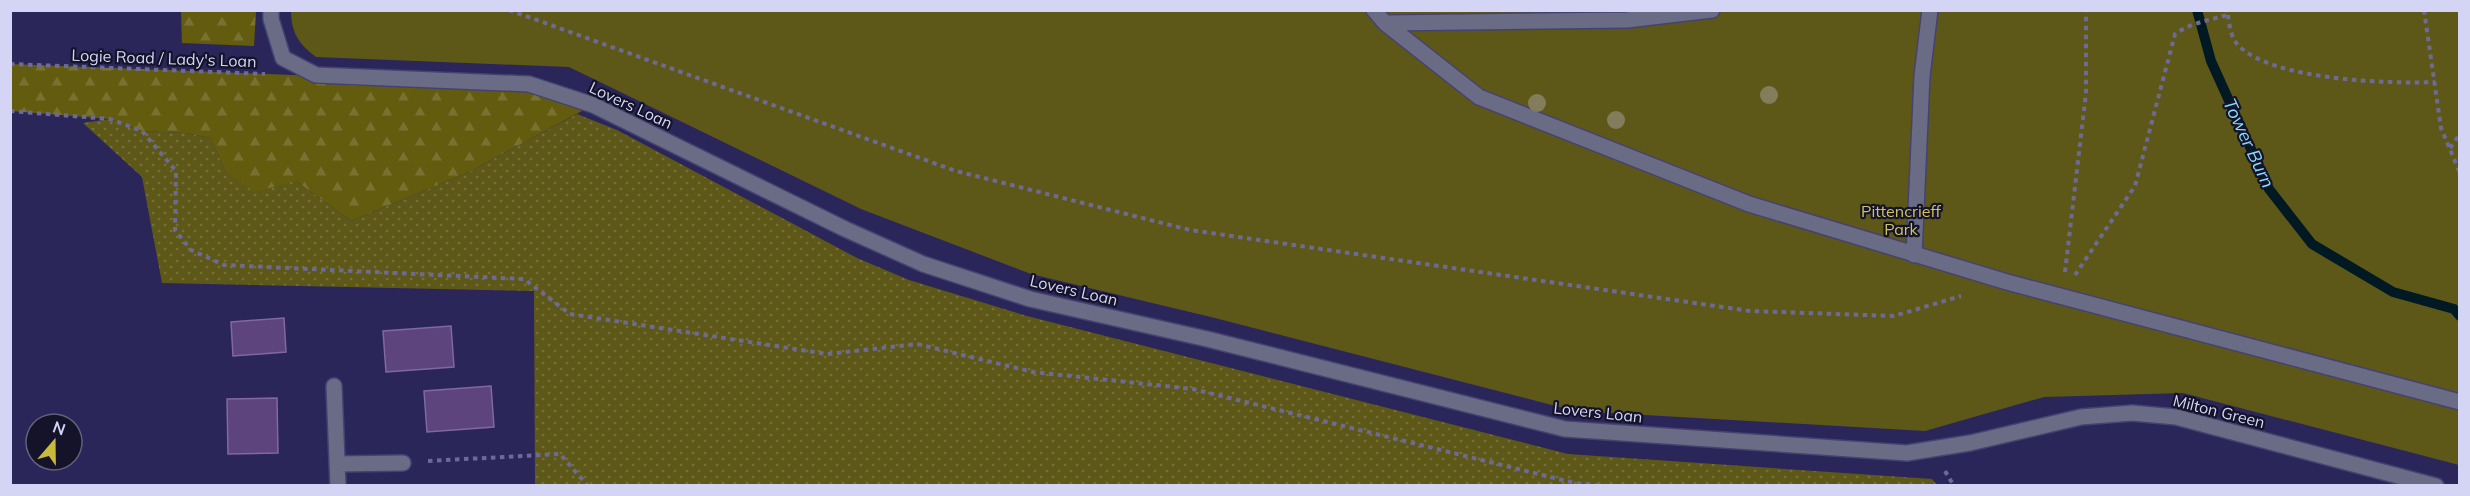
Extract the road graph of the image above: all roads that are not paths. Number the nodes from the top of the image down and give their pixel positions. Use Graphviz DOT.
graph roads {
  1 [pos="1374,10"];
  2 [pos="1712,10"];
  3 [pos="1930,10"];
  4 [pos="271,15"];
  5 [pos="1384,23"];
  6 [pos="1914,255"];
  7 [pos="334,386"];
  8 [pos="2460,402"];
  9 [pos="1933,449"];
  10 [pos="403,463"];
  11 [pos="337,464"];
  12 [pos="2428,485"];
  13 [pos="338,486"];
  1 -- 5 [label="street"];
  2 -- 5 [label="street"];
  3 -- 6 [label="street"];
  4 -- 9 [label="street, Lovers Loan"];
  5 -- 6 [label="street"];
  6 -- 8 [label="street"];
  7 -- 11 [label="street"];
  9 -- 12 [label="street, Milton Green"];
  10 -- 11 [label="street"];
  11 -- 13 [label="street"];
}
